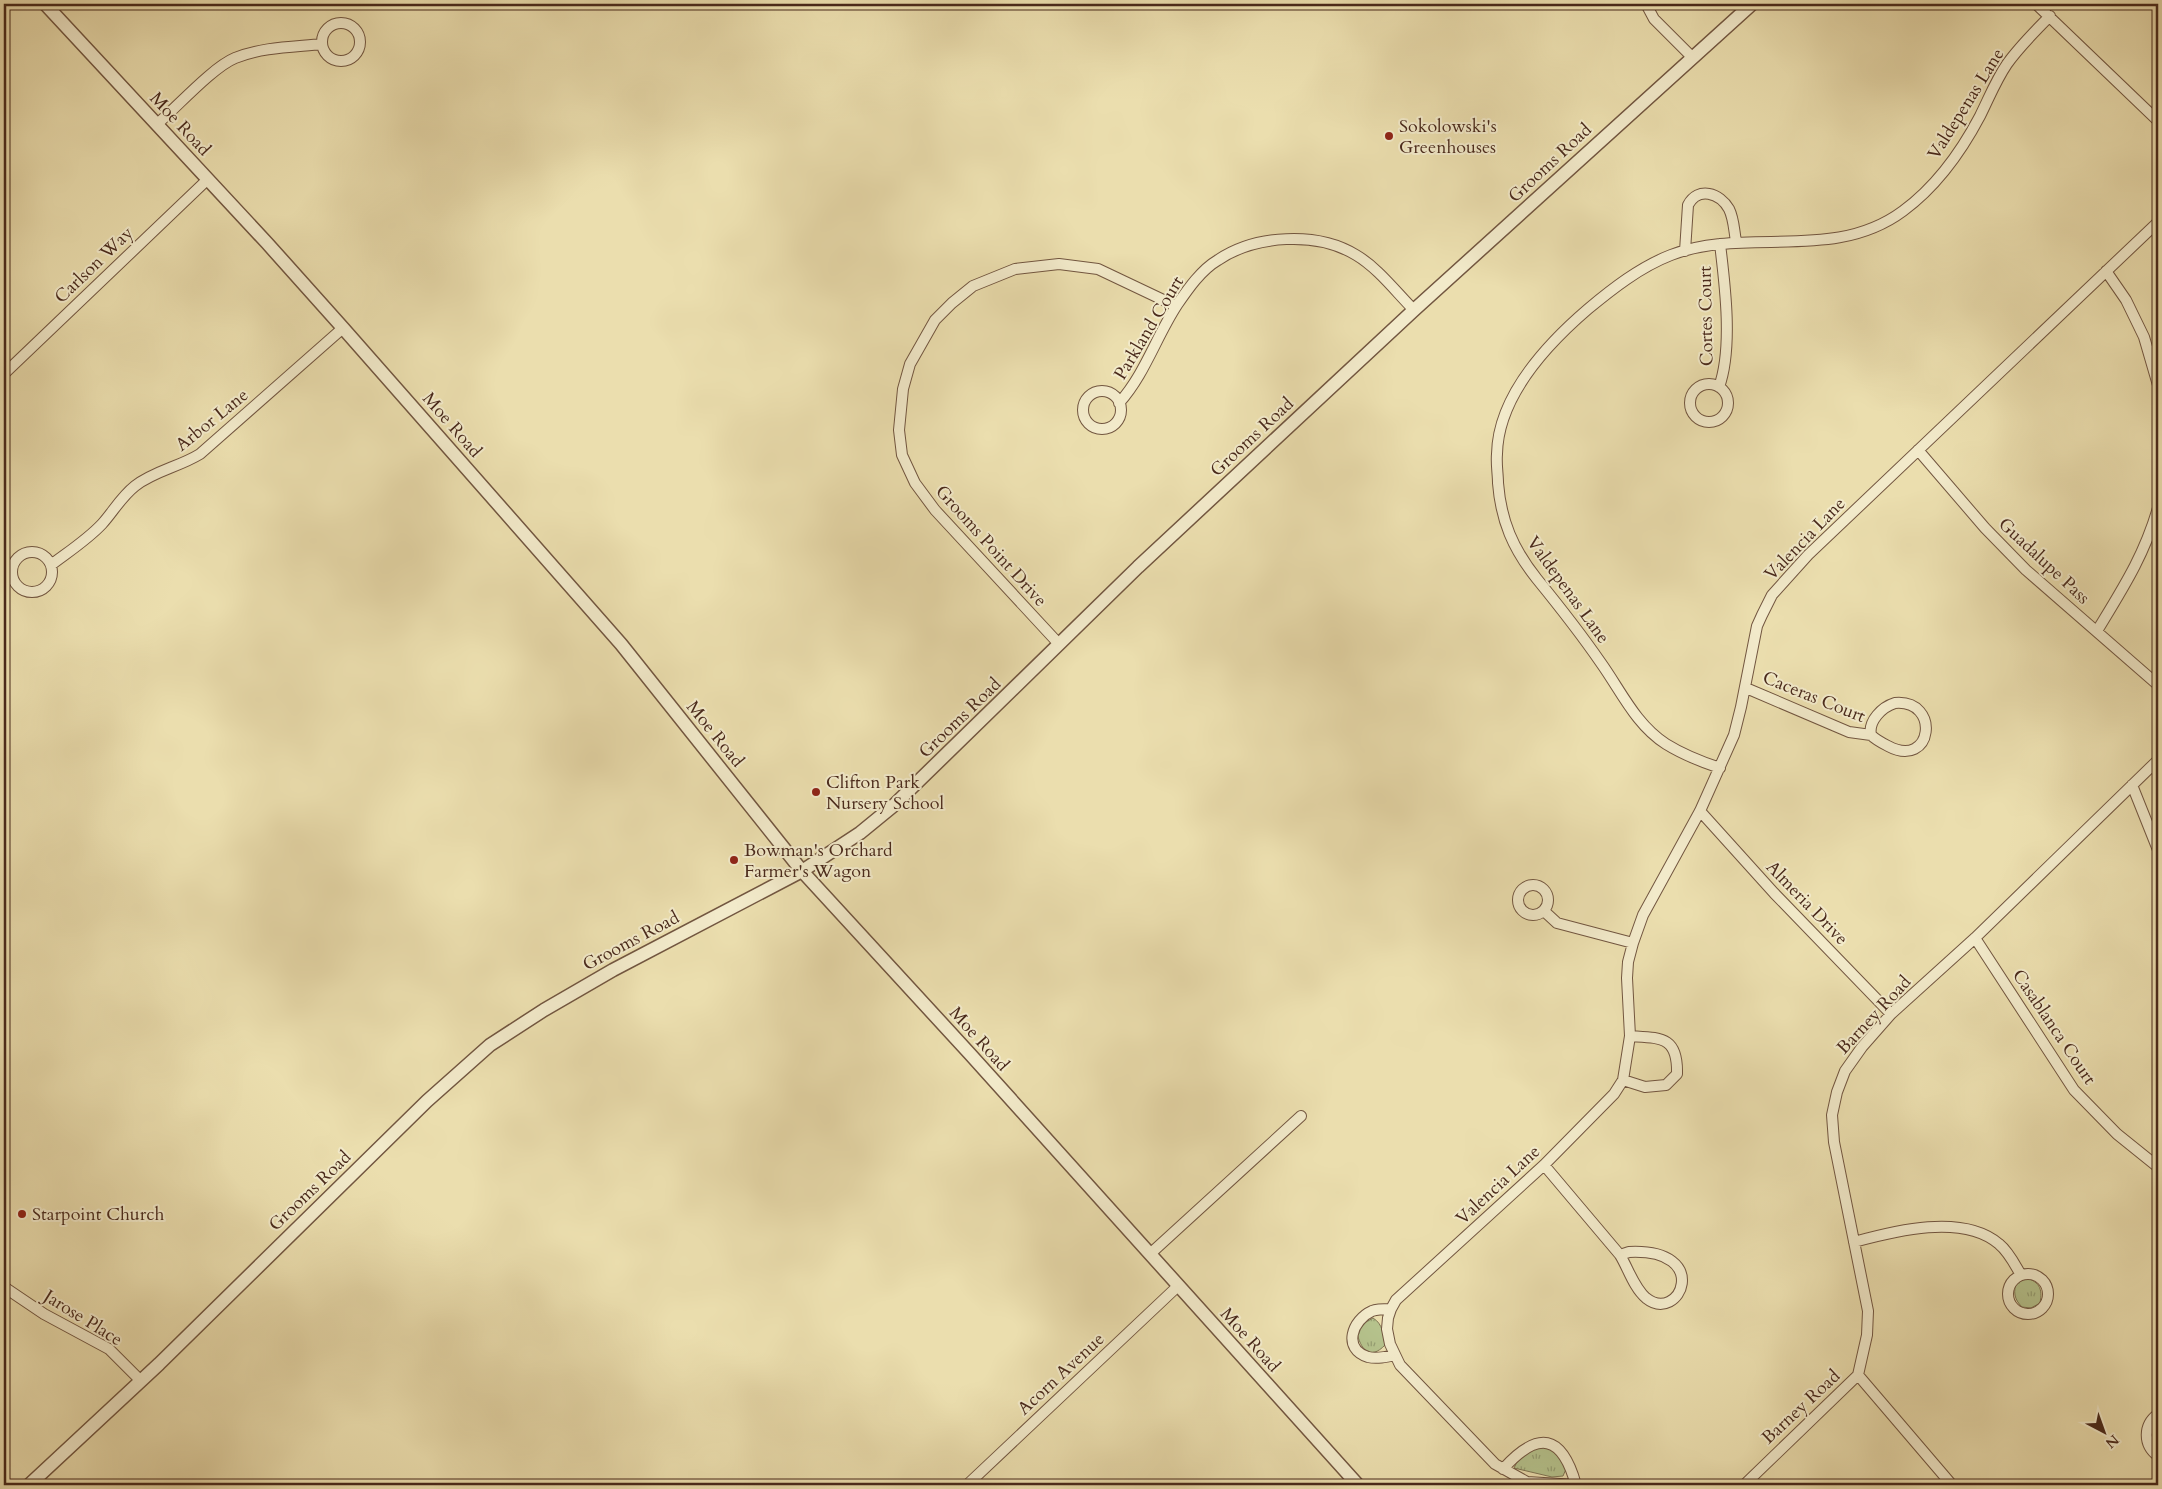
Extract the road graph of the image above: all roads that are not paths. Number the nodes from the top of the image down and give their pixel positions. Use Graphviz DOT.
graph roads {
  1 [pos="45,4"];
  2 [pos="1646,4"];
  3 [pos="1752,4"];
  4 [pos="2036,4"];
  5 [pos="2050,16"];
  6 [pos="322,44"];
  7 [pos="1693,58"];
  8 [pos="2158,121"];
  9 [pos="157,124"];
  10 [pos="208,179"];
  11 [pos="2158,222"];
  12 [pos="1736,241"];
  13 [pos="1720,244"];
  14 [pos="1685,251"];
  15 [pos="2106,271"];
  16 [pos="1176,306"];
  17 [pos="1414,310"];
  18 [pos="343,328"];
  19 [pos="4,374"];
  20 [pos="2158,385"];
  21 [pos="1719,387"];
  22 [pos="1119,403"];
  23 [pos="1918,450"];
  24 [pos="2158,508"];
  25 [pos="51,565"];
  26 [pos="2097,630"];
  27 [pos="1059,644"];
  28 [pos="2158,685"];
  29 [pos="1746,688"];
  30 [pos="1871,736"];
  31 [pos="2158,760"];
  32 [pos="1720,768"];
  33 [pos="2132,785"];
  34 [pos="1700,811"];
  35 [pos="2158,850"];
  36 [pos="802,871"];
  37 [pos="1544,911"];
  38 [pos="1975,938"];
  39 [pos="1633,943"];
  40 [pos="1891,1014"];
  41 [pos="1630,1036"];
  42 [pos="1623,1080"];
  43 [pos="1301,1116"];
  44 [pos="1544,1165"];
  45 [pos="2158,1167"];
  46 [pos="1854,1242"];
  47 [pos="1150,1254"];
  48 [pos="1620,1255"];
  49 [pos="2021,1275"];
  50 [pos="1178,1286"];
  51 [pos="4,1287"];
  52 [pos="1391,1309"];
  53 [pos="1395,1355"];
  54 [pos="1858,1375"];
  55 [pos="141,1381"];
  56 [pos="2158,1414"];
  57 [pos="2158,1456"];
  58 [pos="1504,1469"];
  59 [pos="1519,1482"];
  60 [pos="29,1485"];
  61 [pos="967,1485"];
  62 [pos="1358,1485"];
  63 [pos="1577,1485"];
  64 [pos="1744,1485"];
  65 [pos="1952,1485"];
  1 -- 9 [label="street, Moe Road"];
  2 -- 7 [label="street"];
  3 -- 7 [label="street, Grooms Road"];
  4 -- 5 [label="street"];
  5 -- 8 [label="street"];
  5 -- 12 [label="street, Valdepenas Lane"];
  6 -- 9 [label="street"];
  7 -- 17 [label="street, Grooms Road"];
  9 -- 10 [label="street, Moe Road"];
  10 -- 18 [label="street, Moe Road"];
  10 -- 19 [label="street, Carlson Way"];
  11 -- 15 [label="street, Valencia Lane"];
  12 -- 13 [label="street, Valdepenas Lane"];
  12 -- 14 [label="street"];
  13 -- 14 [label="street, Valdepenas Lane"];
  13 -- 21 [label="street, Cortes Court"];
  14 -- 32 [label="street, Valdepenas Lane"];
  15 -- 20 [label="street"];
  15 -- 23 [label="street, Valencia Lane"];
  16 -- 17 [label="street, Parkland Court"];
  16 -- 22 [label="street, Parkland Court"];
  16 -- 27 [label="street, Grooms Point Drive"];
  17 -- 27 [label="street, Grooms Road"];
  18 -- 25 [label="street, Arbor Lane"];
  18 -- 36 [label="street, Moe Road"];
  23 -- 26 [label="street, Guadalupe Pass"];
  23 -- 29 [label="street, Valencia Lane"];
  24 -- 26 [label="street"];
  25 -- 25 [label="street"];
  26 -- 28 [label="street, Guadalupe Pass"];
  27 -- 36 [label="street, Grooms Road"];
  29 -- 30 [label="street, Caceras Court"];
  29 -- 32 [label="street, Valencia Lane"];
  30 -- 30 [label="street, Caceras Court"];
  31 -- 33 [label="street, Barney Road"];
  32 -- 34 [label="street, Valencia Lane"];
  33 -- 35 [label="street"];
  33 -- 38 [label="street, Barney Road"];
  34 -- 39 [label="street, Valencia Lane"];
  34 -- 40 [label="street, Almeria Drive"];
  36 -- 47 [label="street, Moe Road"];
  36 -- 55 [label="street, Grooms Road"];
  37 -- 39 [label="street"];
  38 -- 40 [label="street, Barney Road"];
  38 -- 45 [label="street, Casablanca Court"];
  39 -- 41 [label="street, Valencia Lane"];
  40 -- 46 [label="street, Barney Road"];
  41 -- 42 [label="street, Valencia Lane"];
  41 -- 42 [label="street"];
  42 -- 44 [label="street, Valencia Lane"];
  43 -- 47 [label="street"];
  44 -- 48 [label="street"];
  44 -- 52 [label="street, Valencia Lane"];
  46 -- 49 [label="street"];
  46 -- 54 [label="street, Barney Road"];
  47 -- 50 [label="street, Moe Road"];
  48 -- 48 [label="street"];
  50 -- 61 [label="street, Acorn Avenue"];
  50 -- 62 [label="street, Moe Road"];
  51 -- 55 [label="street, Jarose Place"];
  52 -- 53 [label="street"];
  52 -- 53 [label="street"];
  53 -- 58 [label="street"];
  54 -- 64 [label="street, Barney Road"];
  54 -- 65 [label="street"];
  55 -- 60 [label="street, Grooms Road"];
  56 -- 57 [label="street"];
  58 -- 59 [label="street"];
  58 -- 63 [label="street"];
  59 -- 63 [label="street"];
}
